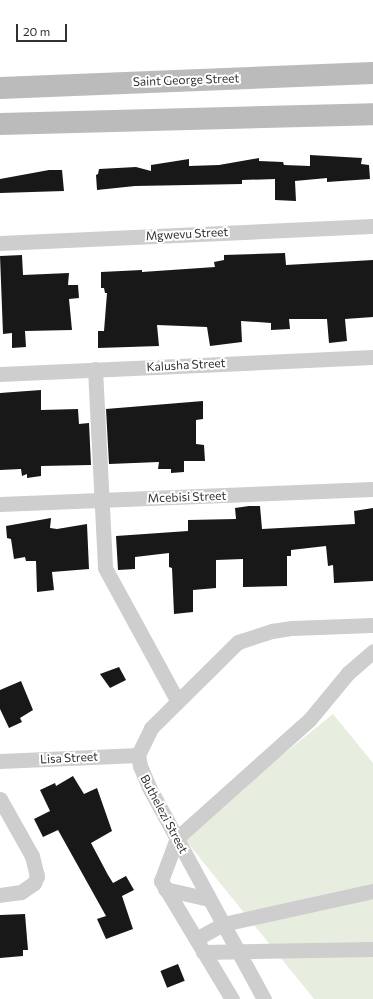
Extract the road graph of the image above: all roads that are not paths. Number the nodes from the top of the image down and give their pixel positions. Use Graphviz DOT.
graph roads {
  1 [pos="373,73"];
  2 [pos="0,88"];
  3 [pos="373,114"];
  4 [pos="0,124"];
  5 [pos="373,226"];
  6 [pos="0,242"];
  7 [pos="373,357"];
  8 [pos="95,370"];
  9 [pos="0,374"];
  10 [pos="373,489"];
  11 [pos="100,500"];
  12 [pos="0,504"];
  13 [pos="373,625"];
  14 [pos="373,651"];
  15 [pos="177,700"];
  16 [pos="138,755"];
  17 [pos="0,761"];
  18 [pos="0,799"];
  19 [pos="176,838"];
  20 [pos="165,890"];
  21 [pos="373,891"];
  22 [pos="0,895"];
  23 [pos="209,899"];
  24 [pos="223,924"];
  25 [pos="199,946"];
  26 [pos="373,949"];
  27 [pos="239,953"];
  28 [pos="232,999"];
  29 [pos="264,999"];
  1 -- 2 [label="main road, Saint George Street"];
  3 -- 4 [label="main road"];
  5 -- 6 [label="street, Mgwevu Street"];
  7 -- 8 [label="street, Kalusha Street"];
  8 -- 9 [label="street, Kalusha Street"];
  8 -- 11 [label="street"];
  10 -- 11 [label="street, Mcebisi Street"];
  11 -- 12 [label="street, Mcebisi Street"];
  11 -- 15 [label="street"];
  13 -- 15 [label="street"];
  14 -- 19 [label="street"];
  15 -- 16 [label="street"];
  16 -- 17 [label="street, Lisa Street"];
  16 -- 19 [label="street, Buthelezi Street"];
  18 -- 22 [label="street"];
  19 -- 20 [label="street"];
  19 -- 23 [label="street, Buthelezi Street"];
  20 -- 23 [label="street"];
  20 -- 25 [label="street"];
  21 -- 24 [label="street"];
  23 -- 24 [label="street, Buthelezi Street"];
  24 -- 25 [label="street"];
  24 -- 27 [label="street, Buthelezi Street"];
  25 -- 27 [label="street"];
  25 -- 28 [label="street"];
  26 -- 27 [label="street"];
  27 -- 29 [label="street, Buthelezi Street"];
}
